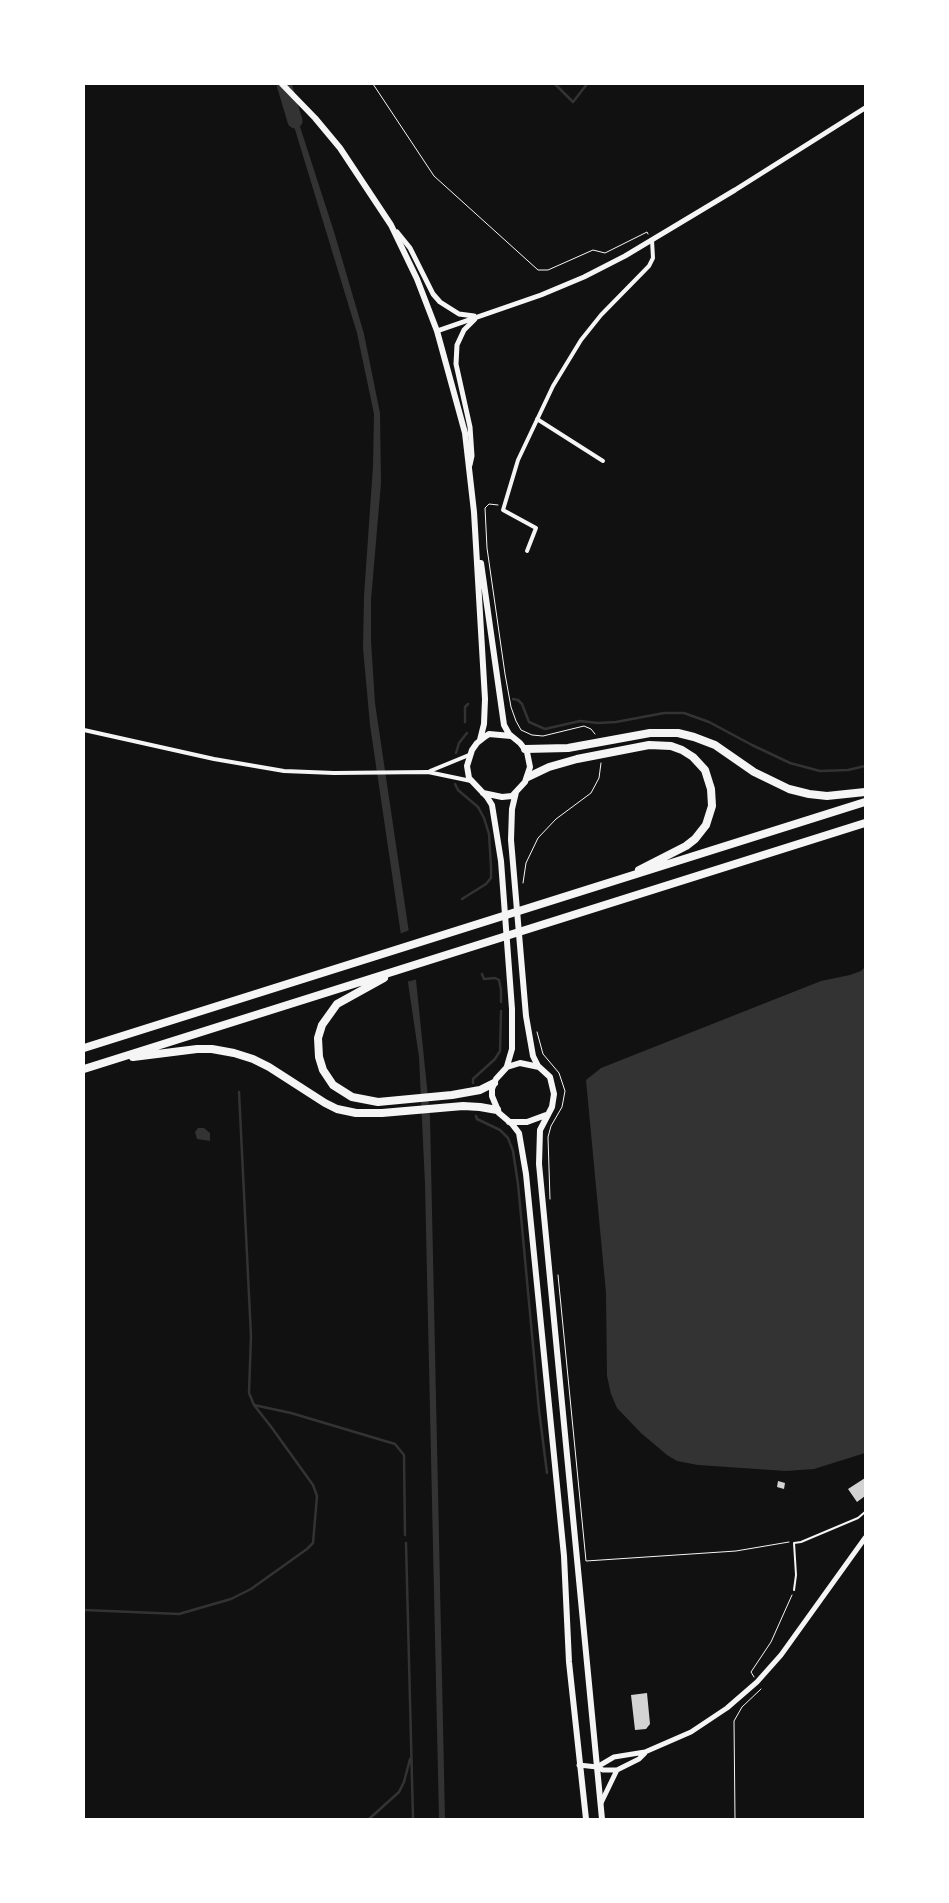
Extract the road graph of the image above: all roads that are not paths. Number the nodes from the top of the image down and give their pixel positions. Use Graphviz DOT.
graph roads {
  1 [pos="282,84"];
  2 [pos="865,108"];
  3 [pos="391,225"];
  4 [pos="652,240"];
  5 [pos="477,317"];
  6 [pos="436,331"];
  7 [pos="536,419"];
  8 [pos="603,461"];
  9 [pos="470,468"];
  10 [pos="476,537"];
  11 [pos="527,551"];
  12 [pos="84,730"];
  13 [pos="511,736"];
  14 [pos="480,740"];
  15 [pos="525,749"];
  16 [pos="469,755"];
  17 [pos="428,772"];
  18 [pos="528,777"];
  19 [pos="472,782"];
  20 [pos="516,792"];
  21 [pos="865,792"];
  22 [pos="484,794"];
  23 [pos="865,802"];
  24 [pos="865,823"];
  25 [pos="615,881"];
  26 [pos="397,971"];
  27 [pos="84,1048"];
  28 [pos="116,1059"];
  29 [pos="507,1067"];
  30 [pos="540,1068"];
  31 [pos="84,1069"];
  32 [pos="494,1083"];
  33 [pos="497,1110"];
  34 [pos="546,1115"];
  35 [pos="509,1122"];
  36 [pos="865,1512"];
  37 [pos="865,1538"];
  38 [pos="794,1590"];
  39 [pos="646,1752"];
  40 [pos="580,1765"];
  41 [pos="597,1767"];
  42 [pos="617,1770"];
  43 [pos="600,1804"];
  44 [pos="586,1819"];
  45 [pos="602,1819"];
  1 -- 3 [label="main road"];
  2 -- 4 [label="street"];
  3 -- 5 [label="street"];
  3 -- 6 [label="main road"];
  4 -- 5 [label="street"];
  4 -- 7 [label="street"];
  5 -- 6 [label="street"];
  5 -- 9 [label="street"];
  6 -- 9 [label="main road"];
  7 -- 8 [label="street"];
  7 -- 11 [label="street"];
  9 -- 10 [label="main road"];
  10 -- 13 [label="main road"];
  10 -- 14 [label="main road"];
  12 -- 17 [label="street"];
  13 -- 14 [label="main road"];
  13 -- 15 [label="main road"];
  14 -- 16 [label="main road"];
  15 -- 18 [label="main road"];
  15 -- 21 [label="highway"];
  16 -- 17 [label="street"];
  16 -- 19 [label="main road"];
  17 -- 19 [label="street"];
  18 -- 20 [label="main road"];
  18 -- 25 [label="highway"];
  19 -- 22 [label="main road"];
  20 -- 22 [label="main road"];
  20 -- 30 [label="main road"];
  22 -- 29 [label="main road"];
  23 -- 25 [label="highway"];
  24 -- 26 [label="highway"];
  25 -- 27 [label="highway"];
  26 -- 28 [label="highway"];
  26 -- 32 [label="highway"];
  28 -- 31 [label="highway"];
  28 -- 33 [label="highway"];
  29 -- 30 [label="main road"];
  29 -- 32 [label="main road"];
  30 -- 34 [label="main road"];
  32 -- 33 [label="main road"];
  33 -- 35 [label="main road"];
  34 -- 35 [label="main road"];
  34 -- 41 [label="main road"];
  35 -- 40 [label="main road"];
  36 -- 38 [label="lane"];
  37 -- 39 [label="street"];
  39 -- 41 [label="street"];
  39 -- 42 [label="street"];
  40 -- 41 [label="street"];
  40 -- 44 [label="main road"];
  41 -- 42 [label="street"];
  41 -- 43 [label="main road"];
  42 -- 43 [label="street"];
  43 -- 45 [label="main road"];
}
